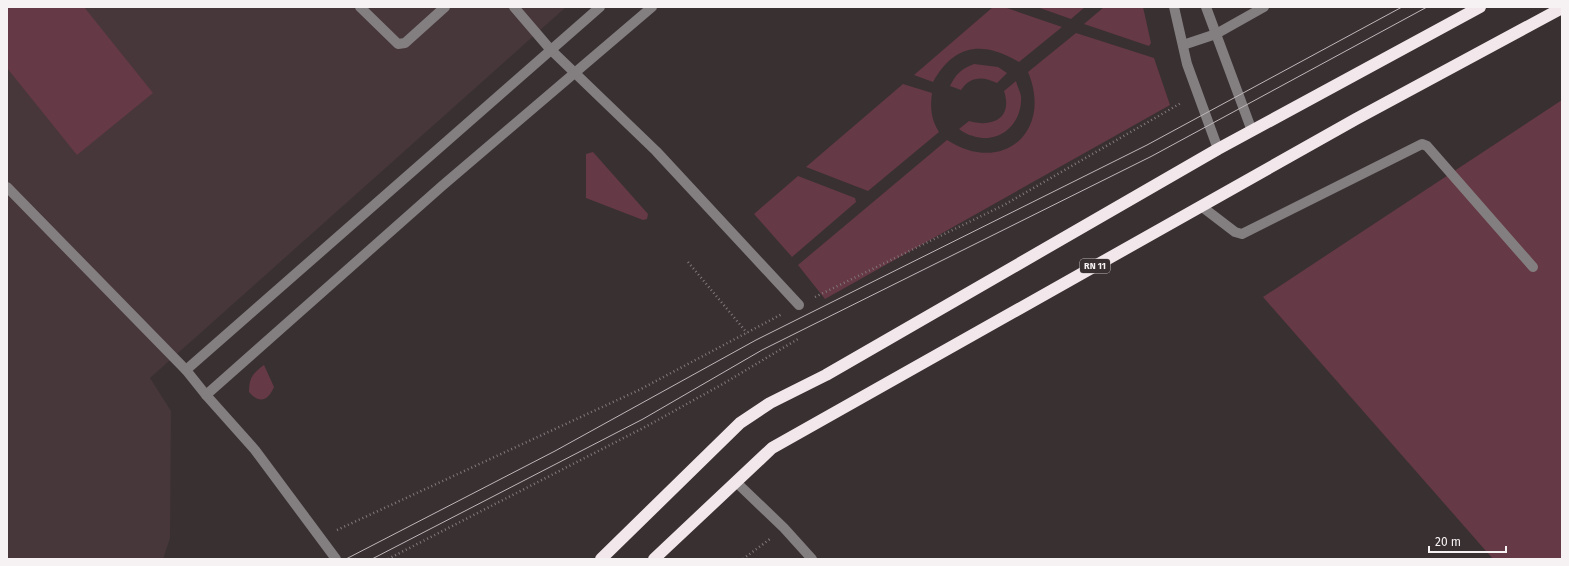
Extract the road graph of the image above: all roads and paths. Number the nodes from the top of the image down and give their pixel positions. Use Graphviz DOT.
graph roads {
  1 [pos="360,7"];
  2 [pos="445,7"];
  3 [pos="514,7"];
  4 [pos="600,7"];
  5 [pos="652,7"];
  6 [pos="1174,7"];
  7 [pos="1206,7"];
  8 [pos="1264,7"];
  9 [pos="1480,7"];
  10 [pos="1562,8"];
  11 [pos="1216,34"];
  12 [pos="1183,45"];
  13 [pos="550,50"];
  14 [pos="575,73"];
  15 [pos="1198,93"];
  16 [pos="1252,131"];
  17 [pos="1218,149"];
  18 [pos="7,187"];
  19 [pos="1201,206"];
  20 [pos="688,262"];
  21 [pos="1532,267"];
  22 [pos="798,306"];
  23 [pos="747,333"];
  24 [pos="798,339"];
  25 [pos="186,370"];
  26 [pos="206,395"];
  27 [pos="736,482"];
  28 [pos="784,528"];
  29 [pos="320,538"];
  30 [pos="332,557"];
  31 [pos="388,559"];
  32 [pos="601,559"];
  33 [pos="654,559"];
  34 [pos="743,559"];
  35 [pos="812,559"];
  1 -- 2 [label="street"];
  3 -- 13 [label="street"];
  4 -- 13 [label="street"];
  5 -- 14 [label="street"];
  6 -- 12 [label="street"];
  7 -- 11 [label="street"];
  8 -- 11 [label="street"];
  9 -- 16 [label="highway"];
  10 -- 19 [label="highway, RN 11"];
  11 -- 12 [label="street"];
  11 -- 16 [label="street"];
  12 -- 15 [label="street"];
  13 -- 14 [label="street"];
  13 -- 25 [label="street"];
  14 -- 22 [label="street"];
  14 -- 26 [label="street"];
  15 -- 17 [label="street"];
  15 -- 22 [label="path"];
  16 -- 17 [label="highway"];
  17 -- 32 [label="highway"];
  18 -- 25 [label="street"];
  19 -- 21 [label="street"];
  19 -- 27 [label="highway, RN 11"];
  20 -- 23 [label="path"];
  22 -- 23 [label="path"];
  23 -- 29 [label="path"];
  24 -- 31 [label="path"];
  25 -- 26 [label="street"];
  26 -- 29 [label="street"];
  27 -- 28 [label="street"];
  27 -- 33 [label="highway, RN 11"];
  28 -- 34 [label="path"];
  28 -- 35 [label="street"];
  29 -- 30 [label="street"];
}
